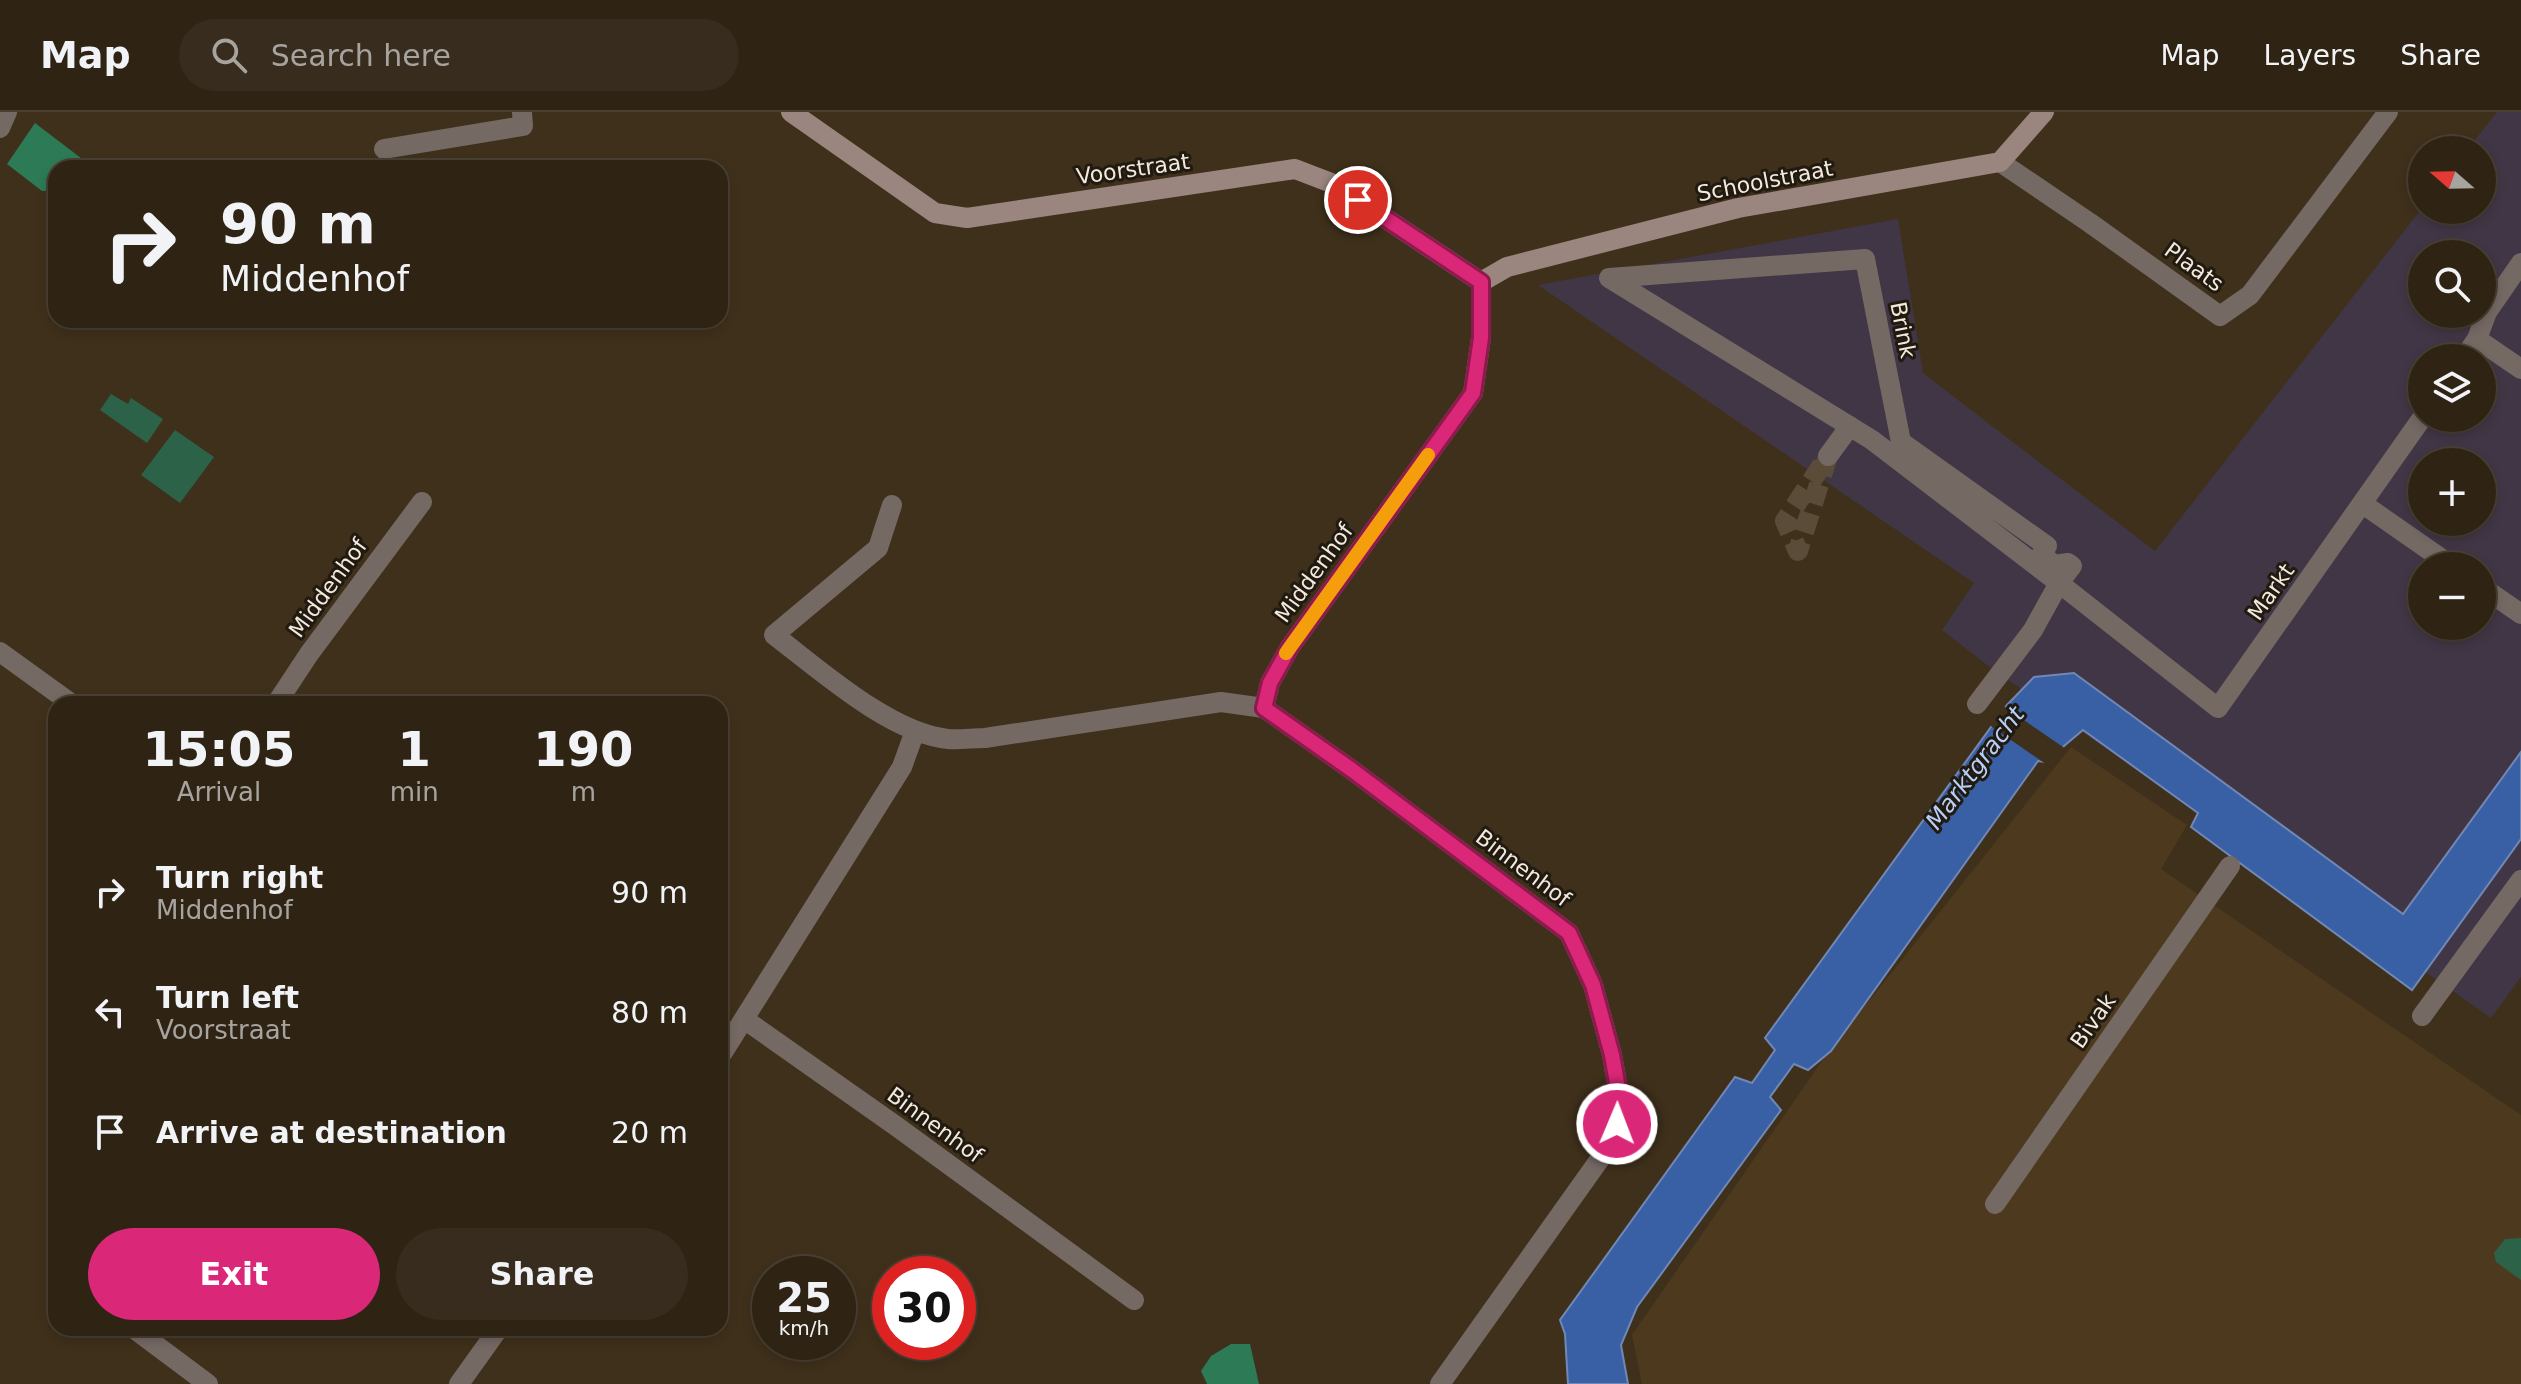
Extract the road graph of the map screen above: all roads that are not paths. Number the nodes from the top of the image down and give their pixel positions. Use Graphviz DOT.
graph roads {
  1 [pos="7,112"];
  2 [pos="522,112"];
  3 [pos="791,112"];
  4 [pos="2044,112"];
  5 [pos="2388,112"];
  6 [pos="0,128"];
  7 [pos="384,149"];
  8 [pos="2000,162"];
  9 [pos="2521,263"];
  10 [pos="1481,282"];
  11 [pos="2477,339"];
  12 [pos="2474,344"];
  13 [pos="2521,369"];
  14 [pos="1850,426"];
  15 [pos="2412,432"];
  16 [pos="1828,456"];
  17 [pos="422,502"];
  18 [pos="2363,504"];
  19 [pos="892,505"];
  20 [pos="2432,552"];
  21 [pos="2059,583"];
  22 [pos="2496,597"];
  23 [pos="2521,614"];
  24 [pos="0,652"];
  25 [pos="61,696"];
  26 [pos="281,696"];
  27 [pos="1977,704"];
  28 [pos="1264,708"];
  29 [pos="915,731"];
  30 [pos="2230,866"];
  31 [pos="2521,880"];
  32 [pos="2422,1016"];
  33 [pos="744,1019"];
  34 [pos="728,1043"];
  35 [pos="1995,1204"];
  36 [pos="1134,1300"];
  37 [pos="144,1336"];
  38 [pos="493,1336"];
  39 [pos="208,1384"];
  40 [pos="459,1384"];
  41 [pos="1440,1384"];
  1 -- 6 [label="street"];
  2 -- 7 [label="street"];
  3 -- 10 [label="street, Voorstraat"];
  4 -- 8 [label="street"];
  5 -- 8 [label="street, Plaats"];
  8 -- 10 [label="street, Schoolstraat"];
  9 -- 11 [label="street"];
  10 -- 28 [label="street, Middenhof"];
  11 -- 12 [label="street"];
  11 -- 13 [label="street"];
  14 -- 16 [label="street"];
  14 -- 21 [label="street, Brink"];
  14 -- 21 [label="street, Brink"];
  15 -- 18 [label="street, Markt"];
  17 -- 26 [label="street, Middenhof"];
  18 -- 20 [label="street"];
  18 -- 21 [label="street, Markt"];
  19 -- 29 [label="street"];
  21 -- 27 [label="street"];
  22 -- 23 [label="street"];
  24 -- 25 [label="street"];
  28 -- 29 [label="street"];
  28 -- 41 [label="street, Binnenhof"];
  29 -- 33 [label="street"];
  30 -- 35 [label="street, Bivak"];
  31 -- 32 [label="street"];
  33 -- 34 [label="street"];
  33 -- 36 [label="street, Binnenhof"];
  37 -- 39 [label="street"];
  38 -- 40 [label="street"];
}
